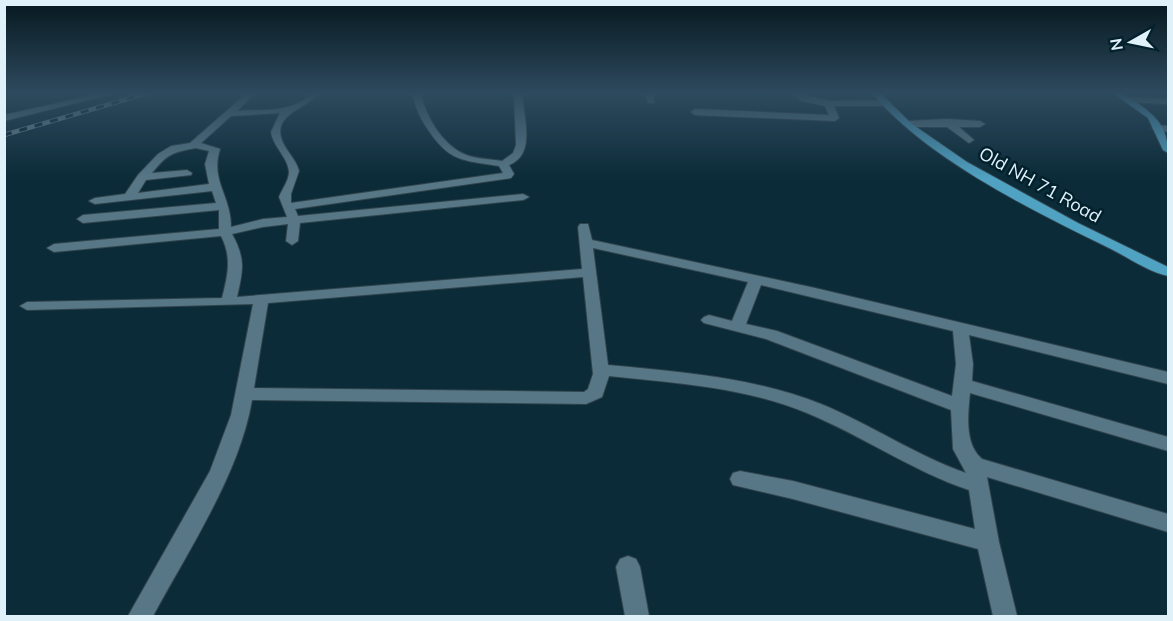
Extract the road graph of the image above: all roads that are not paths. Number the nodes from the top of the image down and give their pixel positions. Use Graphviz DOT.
graph roads {
  1 [pos="218,122"];
  2 [pos="279,122"];
  3 [pos="428,122"];
  4 [pos="519,122"];
  5 [pos="933,122"];
  6 [pos="947,122"];
  7 [pos="957,122"];
  8 [pos="1154,122"];
  9 [pos="907,124"];
  10 [pos="980,124"];
  11 [pos="1157,128"];
  12 [pos="1168,129"];
  13 [pos="969,140"];
  14 [pos="194,146"];
  15 [pos="1168,150"];
  16 [pos="503,164"];
  17 [pos="187,173"];
  18 [pos="142,177"];
  19 [pos="216,187"];
  20 [pos="129,197"];
  21 [pos="523,197"];
  22 [pos="95,201"];
  23 [pos="224,206"];
  24 [pos="286,207"];
  25 [pos="83,219"];
  26 [pos="294,220"];
  27 [pos="225,232"];
  28 [pos="292,241"];
  29 [pos="54,248"];
  30 [pos="590,272"];
  31 [pos="1168,272"];
  32 [pos="756,280"];
  33 [pos="261,299"];
  34 [pos="233,302"];
  35 [pos="27,306"];
  36 [pos="708,320"];
  37 [pos="737,327"];
  38 [pos="961,328"];
  39 [pos="601,370"];
  40 [pos="1168,378"];
  41 [pos="961,384"];
  42 [pos="244,394"];
  43 [pos="960,406"];
  44 [pos="1168,444"];
  45 [pos="977,475"];
  46 [pos="740,479"];
  47 [pos="1168,523"];
  48 [pos="988,542"];
  49 [pos="628,567"];
  50 [pos="140,616"];
  51 [pos="637,616"];
  52 [pos="1005,616"];
  1 -- 14 [label="street"];
  2 -- 24 [label="street"];
  3 -- 16 [label="street"];
  4 -- 16 [label="street"];
  5 -- 9 [label="street"];
  6 -- 13 [label="street"];
  7 -- 10 [label="street"];
  8 -- 11 [label="main road"];
  9 -- 31 [label="main road, Old NH 71 Road"];
  11 -- 12 [label="street"];
  11 -- 15 [label="main road"];
  14 -- 18 [label="street"];
  14 -- 19 [label="street"];
  16 -- 24 [label="street"];
  17 -- 18 [label="street"];
  18 -- 20 [label="street"];
  19 -- 20 [label="street"];
  19 -- 23 [label="street"];
  20 -- 22 [label="street"];
  21 -- 26 [label="street"];
  23 -- 25 [label="street"];
  23 -- 27 [label="street"];
  24 -- 26 [label="street"];
  26 -- 27 [label="street"];
  26 -- 28 [label="street"];
  27 -- 29 [label="street"];
  27 -- 34 [label="street"];
  30 -- 32 [label="street"];
  30 -- 33 [label="street"];
  30 -- 39 [label="street"];
  32 -- 37 [label="street"];
  32 -- 38 [label="street"];
  33 -- 34 [label="street"];
  33 -- 42 [label="street"];
  34 -- 35 [label="street"];
  36 -- 37 [label="street"];
  37 -- 43 [label="street"];
  38 -- 40 [label="street"];
  38 -- 41 [label="street"];
  39 -- 42 [label="street"];
  39 -- 45 [label="street"];
  41 -- 43 [label="street"];
  41 -- 44 [label="street"];
  42 -- 50 [label="street"];
  43 -- 45 [label="street"];
  45 -- 47 [label="street"];
  45 -- 48 [label="street"];
  46 -- 48 [label="street"];
  48 -- 52 [label="street"];
  49 -- 51 [label="street"];
}
